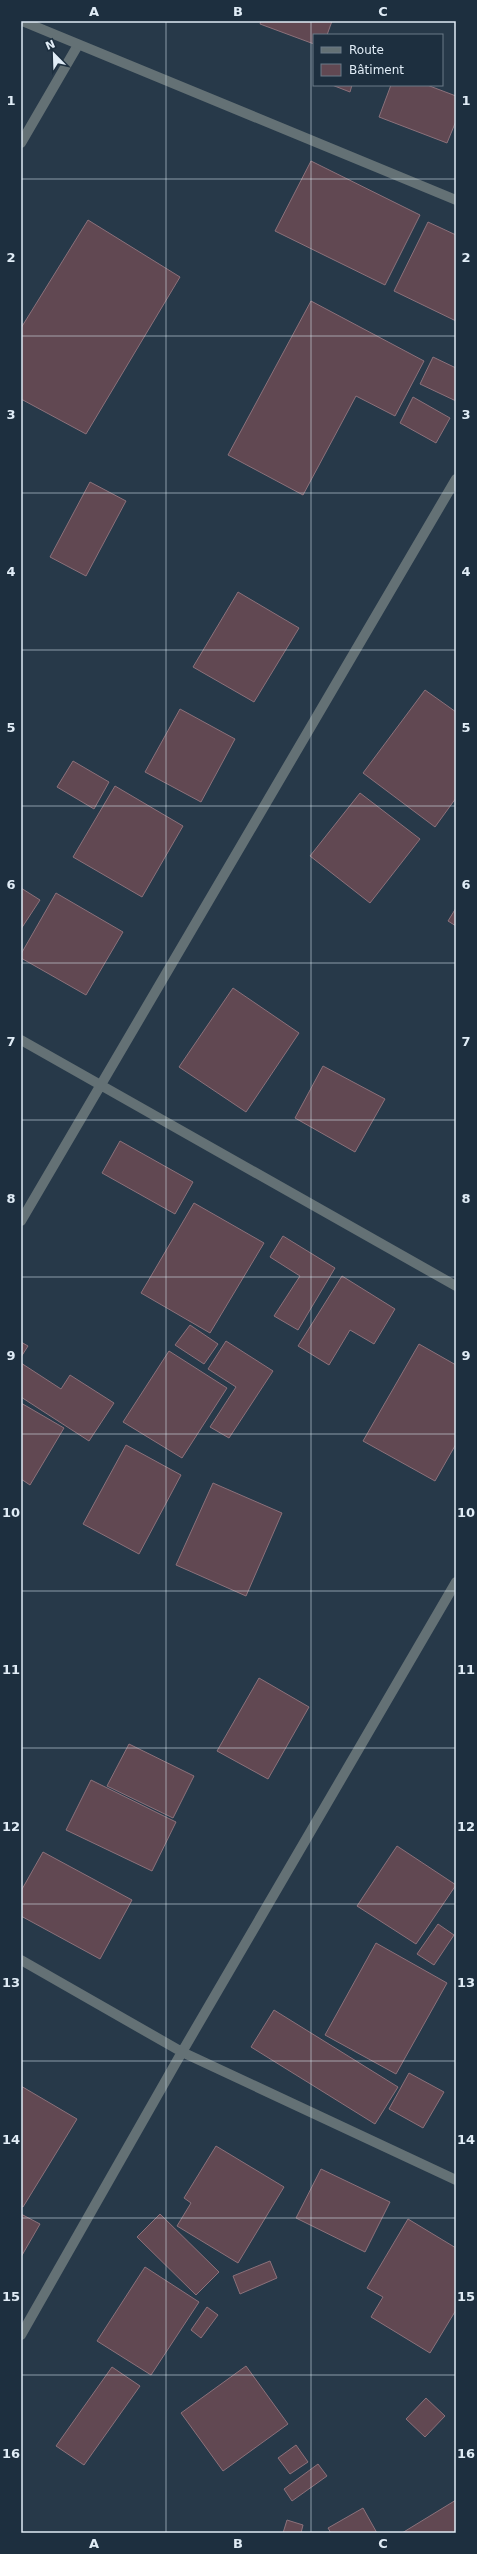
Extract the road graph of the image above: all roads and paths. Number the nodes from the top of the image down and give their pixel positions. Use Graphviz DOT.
graph roads {
  1 [pos="22,21"];
  2 [pos="78,45"];
  3 [pos="21,143"];
  4 [pos="456,200"];
  5 [pos="456,480"];
  6 [pos="21,1040"];
  7 [pos="101,1085"];
  8 [pos="21,1221"];
  9 [pos="456,1286"];
  10 [pos="456,1582"];
  11 [pos="21,1960"];
  12 [pos="182,2052"];
  13 [pos="456,2180"];
  14 [pos="21,2335"];
  1 -- 2 [label="street"];
  2 -- 3 [label="street"];
  2 -- 4 [label="street"];
  5 -- 7 [label="street"];
  6 -- 7 [label="street"];
  7 -- 8 [label="street"];
  7 -- 9 [label="street"];
  10 -- 12 [label="street"];
  11 -- 12 [label="street"];
  12 -- 13 [label="street"];
  12 -- 14 [label="street"];
}
